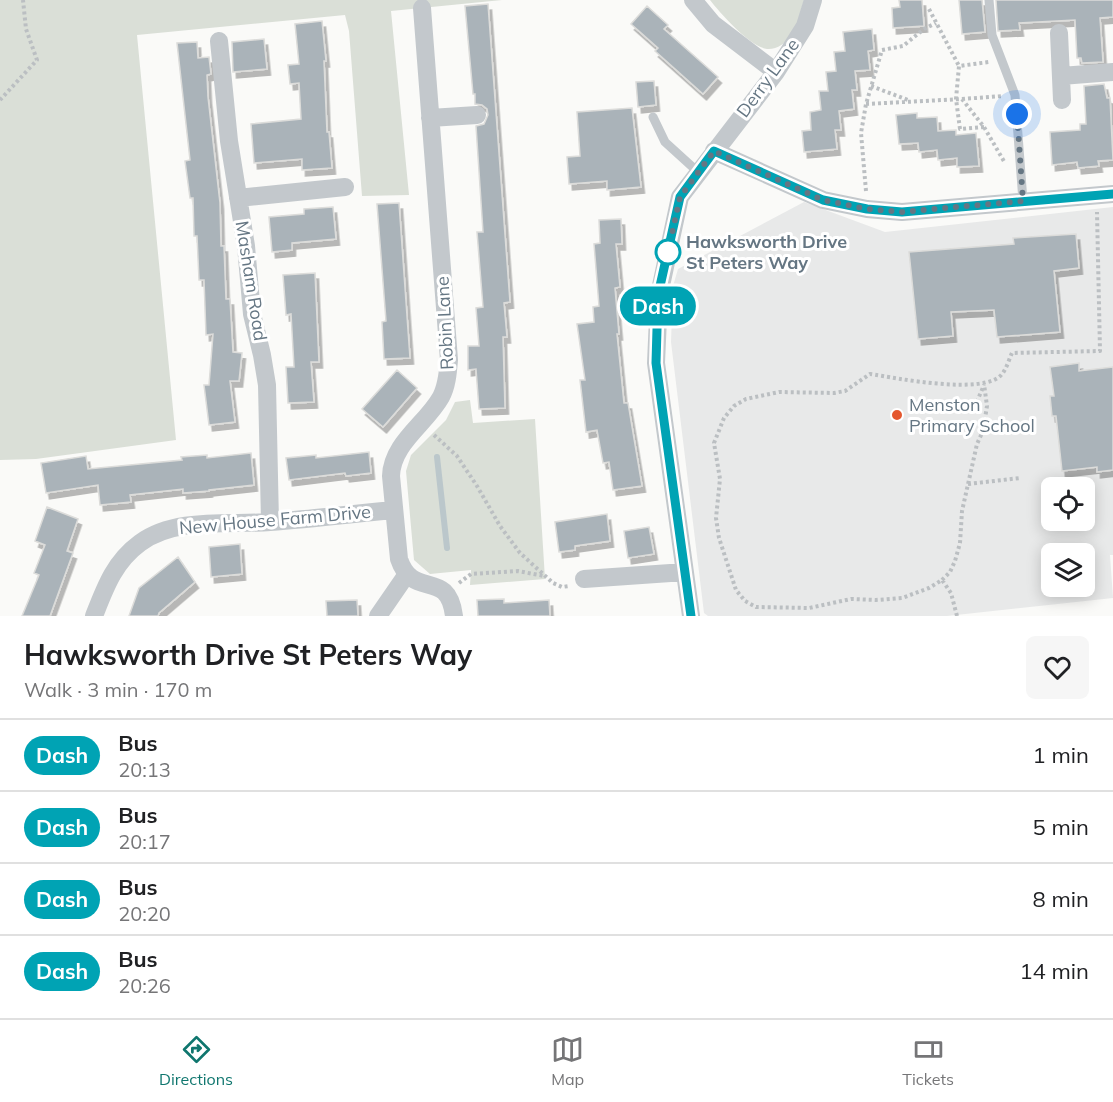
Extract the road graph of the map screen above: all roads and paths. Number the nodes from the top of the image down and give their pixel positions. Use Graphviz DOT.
graph roads {
  1 [pos="23,0"];
  2 [pos="693,0"];
  3 [pos="813,0"];
  4 [pos="989,0"];
  5 [pos="422,8"];
  6 [pos="929,9"];
  7 [pos="936,23"];
  8 [pos="1059,33"];
  9 [pos="219,41"];
  10 [pos="1002,60"];
  11 [pos="959,66"];
  12 [pos="776,72"];
  13 [pos="1113,72"];
  14 [pos="1061,76"];
  15 [pos="871,86"];
  16 [pos="1015,95"];
  17 [pos="956,99"];
  18 [pos="962,99"];
  19 [pos="0,100"];
  20 [pos="1062,100"];
  21 [pos="912,102"];
  22 [pos="866,104"];
  23 [pos="477,115"];
  24 [pos="653,117"];
  25 [pos="430,118"];
  26 [pos="984,127"];
  27 [pos="714,151"];
  28 [pos="1006,164"];
  29 [pos="698,172"];
  30 [pos="345,187"];
  31 [pos="1106,195"];
  32 [pos="238,198"];
  33 [pos="1023,201"];
  34 [pos="867,209"];
  35 [pos="984,384"];
  36 [pos="972,413"];
  37 [pos="421,422"];
  38 [pos="1020,478"];
  39 [pos="968,484"];
  40 [pos="394,510"];
  41 [pos="270,522"];
  42 [pos="684,572"];
  43 [pos="407,574"];
  44 [pos="545,576"];
  45 [pos="584,579"];
  46 [pos="942,580"];
  47 [pos="446,592"];
  48 [pos="94,616"];
  49 [pos="378,616"];
  50 [pos="454,616"];
  51 [pos="691,616"];
  52 [pos="957,616"];
  1 -- 19 [label="path"];
  2 -- 12 [label="street"];
  3 -- 12 [label="street, Derry Lane"];
  4 -- 10 [label="lane"];
  5 -- 25 [label="street, Robin Lane"];
  6 -- 7 [label="path"];
  7 -- 11 [label="path"];
  7 -- 15 [label="path"];
  8 -- 14 [label="street"];
  9 -- 32 [label="street, Masham Road"];
  10 -- 11 [label="path"];
  10 -- 16 [label="lane"];
  11 -- 17 [label="path"];
  12 -- 27 [label="street, Derry Lane"];
  13 -- 14 [label="street"];
  14 -- 20 [label="street"];
  15 -- 21 [label="path"];
  15 -- 22 [label="path"];
  16 -- 18 [label="path"];
  16 -- 33 [label="lane"];
  17 -- 18 [label="path"];
  17 -- 21 [label="path"];
  17 -- 26 [label="path"];
  18 -- 26 [label="path"];
  21 -- 22 [label="path"];
  22 -- 34 [label="path"];
  23 -- 25 [label="street"];
  24 -- 29 [label="lane"];
  25 -- 37 [label="street, Robin Lane"];
  26 -- 28 [label="path"];
  27 -- 29 [label="street, Derry Lane"];
  27 -- 34 [label="street"];
  29 -- 42 [label="street, Derry Lane"];
  30 -- 32 [label="street"];
  31 -- 33 [label="street"];
  31 -- 35 [label="path"];
  32 -- 41 [label="street, Masham Road"];
  33 -- 34 [label="street"];
  35 -- 36 [label="path"];
  35 -- 39 [label="path"];
  35 -- 46 [label="path"];
  37 -- 40 [label="street, Robin Lane"];
  37 -- 44 [label="path"];
  38 -- 39 [label="path"];
  39 -- 46 [label="path"];
  40 -- 41 [label="street, New House Farm Drive"];
  40 -- 43 [label="street, Robin Lane"];
  41 -- 48 [label="street, New House Farm Drive"];
  42 -- 45 [label="street"];
  42 -- 51 [label="street, Derry Lane"];
  43 -- 47 [label="street"];
  43 -- 49 [label="street"];
  44 -- 45 [label="path"];
  44 -- 47 [label="path"];
  46 -- 52 [label="path"];
  47 -- 50 [label="street"];
}
